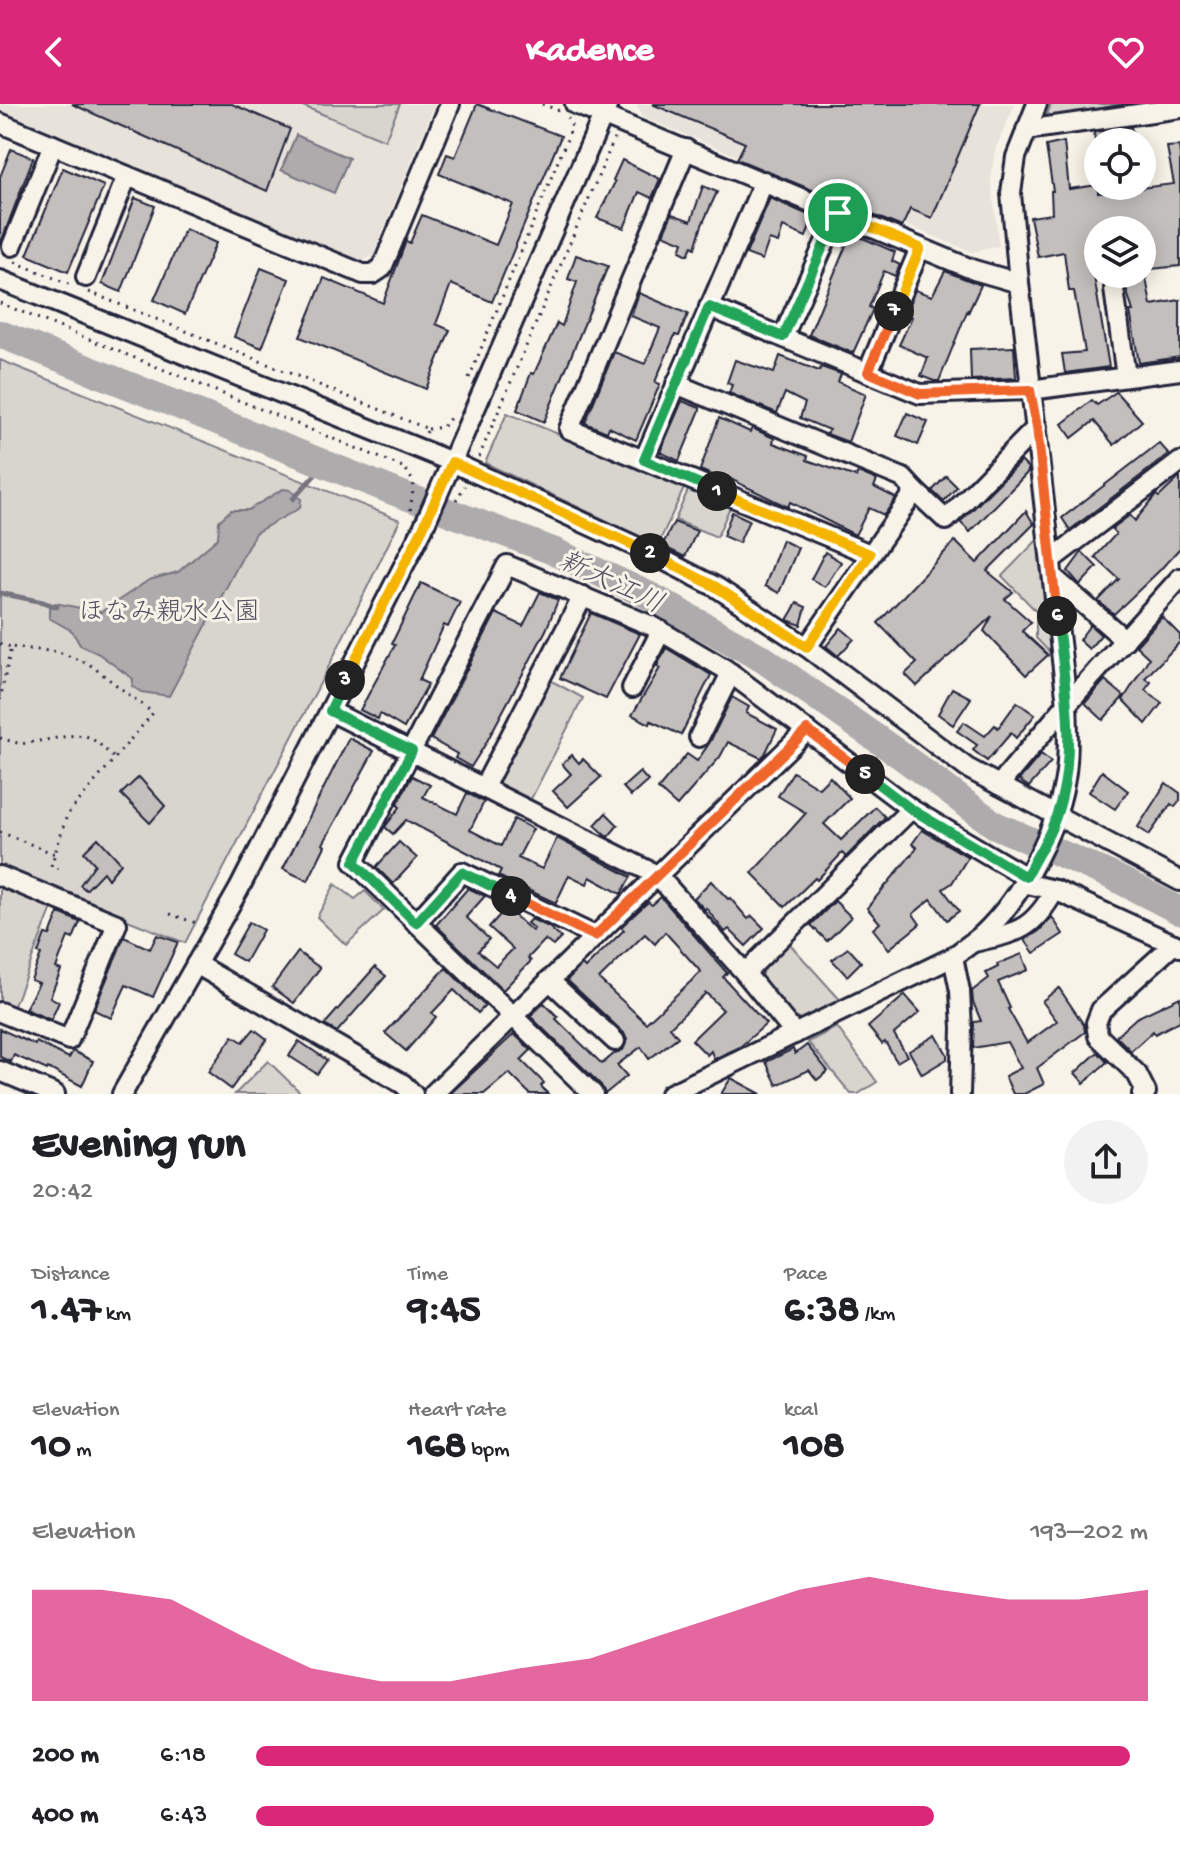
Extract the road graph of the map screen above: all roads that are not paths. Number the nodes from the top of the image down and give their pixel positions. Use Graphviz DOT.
graph roads {
  1 [pos="450,104"];
  2 [pos="575,104"];
  3 [pos="1037,104"];
  4 [pos="1180,108"];
  5 [pos="605,110"];
  6 [pos="0,123"];
  7 [pos="1026,130"];
  8 [pos="53,145"];
  9 [pos="686,149"];
  10 [pos="127,176"];
  11 [pos="764,181"];
  12 [pos="838,213"];
  13 [pos="920,248"];
  14 [pos="13,254"];
  15 [pos="0,280"];
  16 [pos="1019,283"];
  17 [pos="83,285"];
  18 [pos="1114,289"];
  19 [pos="709,307"];
  20 [pos="783,337"];
  21 [pos="1180,370"];
  22 [pos="868,372"];
  23 [pos="1126,377"];
  24 [pos="676,384"];
  25 [pos="1030,390"];
  26 [pos="1037,427"];
  27 [pos="644,460"];
  28 [pos="452,462"];
  29 [pos="1180,462"];
  30 [pos="915,491"];
  31 [pos="870,554"];
  32 [pos="1053,568"];
  33 [pos="1180,578"];
  34 [pos="583,596"];
  35 [pos="661,631"];
  36 [pos="1125,640"];
  37 [pos="807,647"];
  38 [pos="731,673"];
  39 [pos="632,688"];
  40 [pos="1067,704"];
  41 [pos="330,711"];
  42 [pos="807,730"];
  43 [pos="699,737"];
  44 [pos="412,751"];
  45 [pos="999,785"];
  46 [pos="484,787"];
  47 [pos="911,809"];
  48 [pos="1054,822"];
  49 [pos="657,875"];
  50 [pos="1027,875"];
  51 [pos="0,876"];
  52 [pos="1180,881"];
  53 [pos="1055,890"];
  54 [pos="416,923"];
  55 [pos="595,936"];
  56 [pos="972,942"];
  57 [pos="1177,945"];
  58 [pos="953,957"];
  59 [pos="196,964"];
  60 [pos="745,973"];
  61 [pos="549,980"];
  62 [pos="0,1012"];
  63 [pos="512,1015"];
  64 [pos="795,1034"];
  65 [pos="615,1041"];
  66 [pos="0,1071"];
  67 [pos="55,1094"];
  68 [pos="122,1094"];
  69 [pos="413,1094"];
  70 [pos="433,1094"];
  71 [pos="593,1094"];
  72 [pos="670,1094"];
  73 [pos="960,1094"];
  74 [pos="1142,1094"];
  1 -- 10 [label="street"];
  2 -- 5 [label="street"];
  3 -- 7 [label="street"];
  4 -- 7 [label="street"];
  5 -- 9 [label="street"];
  5 -- 28 [label="street"];
  6 -- 8 [label="street"];
  7 -- 16 [label="street"];
  8 -- 10 [label="street"];
  8 -- 14 [label="street"];
  9 -- 11 [label="street"];
  9 -- 27 [label="street"];
  10 -- 17 [label="street"];
  11 -- 12 [label="street"];
  11 -- 19 [label="street"];
  12 -- 13 [label="street"];
  12 -- 20 [label="street"];
  13 -- 16 [label="street"];
  13 -- 22 [label="street"];
  15 -- 28 [label="street"];
  16 -- 25 [label="street"];
  18 -- 23 [label="street"];
  19 -- 20 [label="street"];
  19 -- 24 [label="street"];
  20 -- 22 [label="street"];
  21 -- 23 [label="street"];
  22 -- 25 [label="street"];
  23 -- 25 [label="street"];
  24 -- 27 [label="street"];
  24 -- 30 [label="street"];
  25 -- 26 [label="street"];
  26 -- 30 [label="street"];
  26 -- 32 [label="street"];
  27 -- 31 [label="street"];
  28 -- 37 [label="street"];
  28 -- 41 [label="street"];
  29 -- 32 [label="street"];
  30 -- 31 [label="street"];
  31 -- 37 [label="street"];
  32 -- 36 [label="street"];
  32 -- 40 [label="street"];
  33 -- 36 [label="street"];
  34 -- 35 [label="street"];
  34 -- 44 [label="street"];
  34 -- 46 [label="street"];
  35 -- 38 [label="street"];
  35 -- 39 [label="street"];
  36 -- 40 [label="street"];
  37 -- 45 [label="street"];
  38 -- 42 [label="street"];
  38 -- 43 [label="street"];
  40 -- 45 [label="street"];
  40 -- 48 [label="street"];
  41 -- 44 [label="street"];
  41 -- 59 [label="street"];
  42 -- 47 [label="street"];
  42 -- 49 [label="street"];
  44 -- 46 [label="street"];
  44 -- 54 [label="street"];
  45 -- 48 [label="street"];
  46 -- 49 [label="street"];
  47 -- 50 [label="street"];
  47 -- 60 [label="street"];
  48 -- 50 [label="street"];
  48 -- 52 [label="street"];
  49 -- 55 [label="street"];
  49 -- 60 [label="street"];
  50 -- 53 [label="street"];
  50 -- 56 [label="street"];
  51 -- 62 [label="street"];
  53 -- 56 [label="street"];
  53 -- 57 [label="street"];
  54 -- 55 [label="street"];
  54 -- 63 [label="street"];
  55 -- 61 [label="street"];
  56 -- 58 [label="street"];
  57 -- 74 [label="street"];
  58 -- 64 [label="street"];
  58 -- 73 [label="street"];
  59 -- 68 [label="street"];
  59 -- 69 [label="street"];
  60 -- 64 [label="street"];
  61 -- 63 [label="street"];
  61 -- 65 [label="street"];
  63 -- 70 [label="street"];
  63 -- 71 [label="street"];
  64 -- 72 [label="street"];
  66 -- 67 [label="street"];
}
